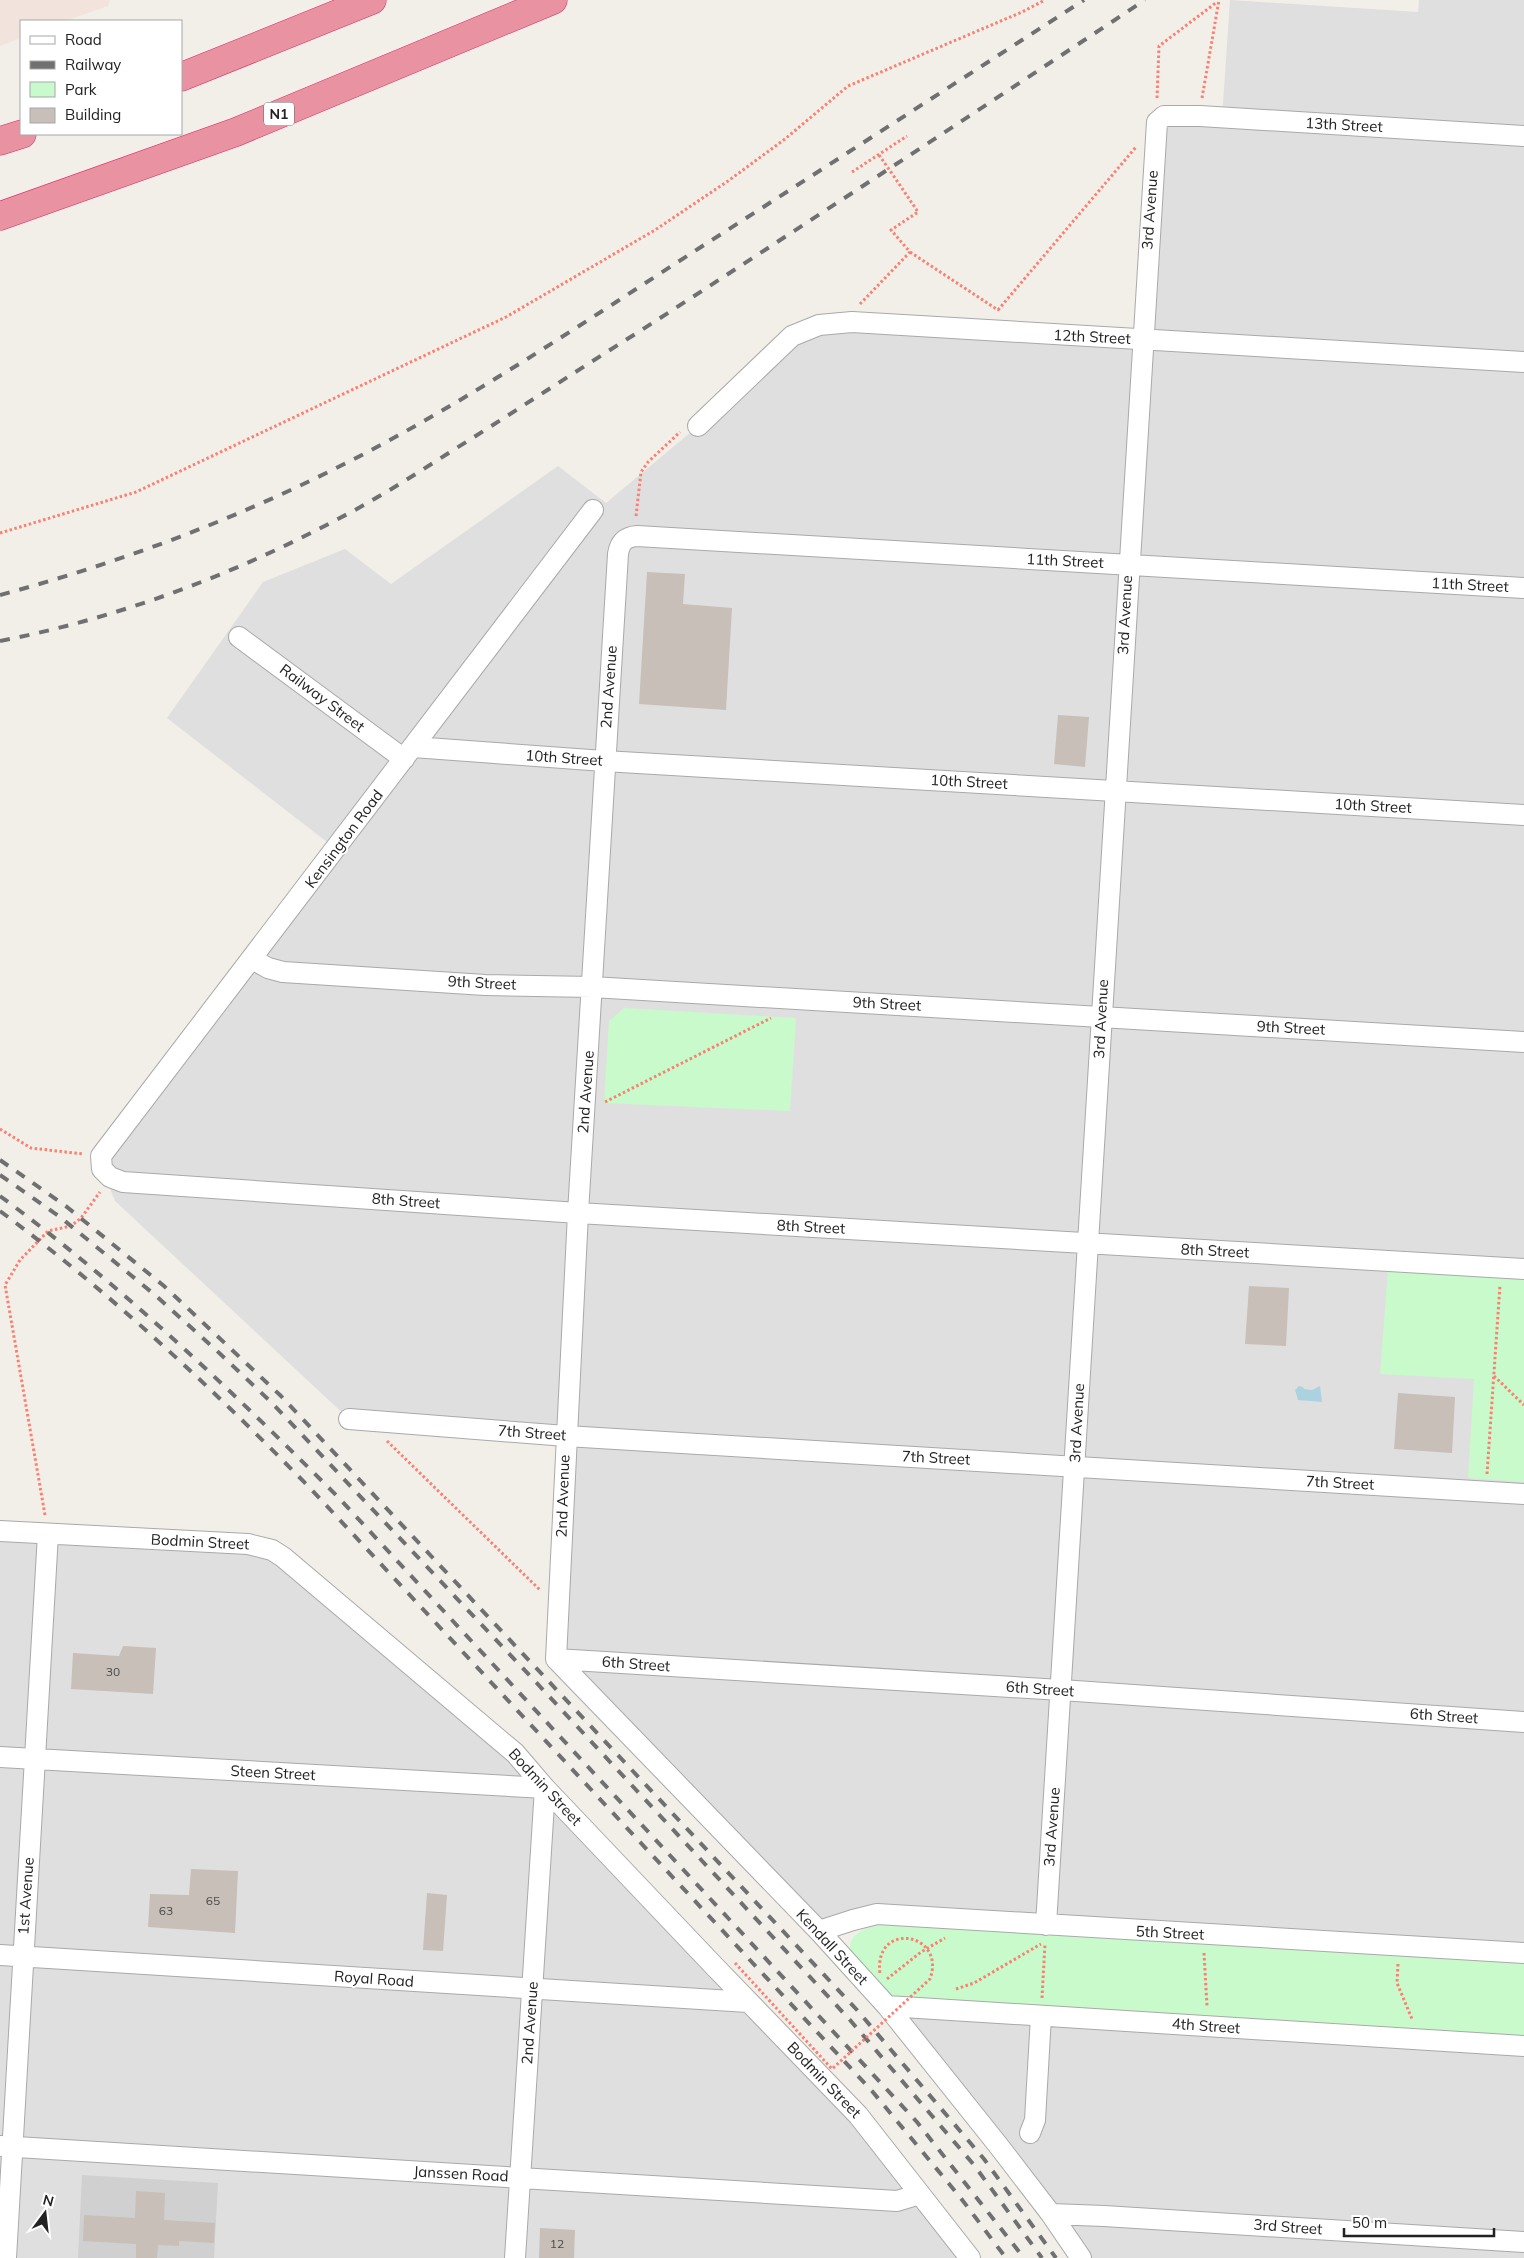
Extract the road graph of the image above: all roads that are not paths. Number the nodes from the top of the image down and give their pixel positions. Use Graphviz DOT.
graph roads {
  1 [pos="372,0"];
  2 [pos="553,0"];
  3 [pos="182,77"];
  4 [pos="1160,119"];
  5 [pos="20,135"];
  6 [pos="1524,136"];
  7 [pos="0,142"];
  8 [pos="0,216"];
  9 [pos="1142,340"];
  10 [pos="1524,362"];
  11 [pos="690,428"];
  12 [pos="593,510"];
  13 [pos="636,529"];
  14 [pos="1128,564"];
  15 [pos="1524,588"];
  16 [pos="239,636"];
  17 [pos="409,753"];
  18 [pos="604,761"];
  19 [pos="1114,791"];
  20 [pos="1524,815"];
  21 [pos="252,959"];
  22 [pos="592,987"];
  23 [pos="1101,1017"];
  24 [pos="1524,1042"];
  25 [pos="105,1167"];
  26 [pos="578,1213"];
  27 [pos="1087,1243"];
  28 [pos="1524,1269"];
  29 [pos="357,1420"];
  30 [pos="566,1436"];
  31 [pos="1074,1467"];
  32 [pos="1524,1494"];
  33 [pos="0,1531"];
  34 [pos="48,1534"];
  35 [pos="556,1659"];
  36 [pos="1061,1690"];
  37 [pos="1524,1722"];
  38 [pos="0,1757"];
  39 [pos="36,1760"];
  40 [pos="546,1788"];
  41 [pos="1046,1925"];
  42 [pos="819,1931"];
  43 [pos="1524,1953"];
  44 [pos="0,1955"];
  45 [pos="22,1956"];
  46 [pos="532,1989"];
  47 [pos="748,2002"];
  48 [pos="887,2006"];
  49 [pos="1041,2016"];
  50 [pos="1524,2046"];
  51 [pos="1030,2133"];
  52 [pos="7,2147"];
  53 [pos="520,2178"];
  54 [pos="920,2194"];
  55 [pos="1051,2214"];
  56 [pos="1524,2242"];
  57 [pos="6,2258"];
  58 [pos="515,2258"];
  59 [pos="970,2258"];
  60 [pos="1081,2258"];
  1 -- 3 [label="highway"];
  2 -- 8 [label="highway, N1"];
  4 -- 6 [label="street, 13th Street"];
  4 -- 9 [label="street, 3rd Avenue"];
  5 -- 7 [label="highway"];
  9 -- 10 [label="street, 12th Street"];
  9 -- 11 [label="street, 12th Street"];
  9 -- 14 [label="street, 3rd Avenue"];
  12 -- 17 [label="street, Kensington Road"];
  13 -- 14 [label="street, 11th Street"];
  13 -- 18 [label="street, 2nd Avenue"];
  14 -- 15 [label="street, 11th Street"];
  14 -- 19 [label="street, 3rd Avenue"];
  16 -- 17 [label="street, Railway Street"];
  17 -- 18 [label="street, 10th Street"];
  17 -- 21 [label="street, Kensington Road"];
  18 -- 19 [label="street, 10th Street"];
  18 -- 22 [label="street, 2nd Avenue"];
  19 -- 20 [label="street, 10th Street"];
  19 -- 23 [label="street, 3rd Avenue"];
  21 -- 22 [label="street, 9th Street"];
  21 -- 25 [label="street, Kensington Road"];
  22 -- 23 [label="street, 9th Street"];
  22 -- 26 [label="street, 2nd Avenue"];
  23 -- 24 [label="street, 9th Street"];
  23 -- 27 [label="street, 3rd Avenue"];
  25 -- 26 [label="street, 8th Street"];
  26 -- 27 [label="street, 8th Street"];
  26 -- 30 [label="street, 2nd Avenue"];
  27 -- 28 [label="street, 8th Street"];
  27 -- 31 [label="street, 3rd Avenue"];
  29 -- 30 [label="street, 7th Street"];
  30 -- 31 [label="street, 7th Street"];
  30 -- 35 [label="street, 2nd Avenue"];
  31 -- 32 [label="street, 7th Street"];
  31 -- 36 [label="street, 3rd Avenue"];
  33 -- 34 [label="street, Bodmin Street"];
  34 -- 39 [label="street, 1st Avenue"];
  34 -- 40 [label="street, Bodmin Street"];
  35 -- 36 [label="street, 6th Street"];
  35 -- 42 [label="street, Kendall Street"];
  36 -- 37 [label="street, 6th Street"];
  36 -- 41 [label="street, 3rd Avenue"];
  38 -- 39 [label="street, Steen Street"];
  39 -- 40 [label="street, Steen Street"];
  39 -- 45 [label="street, 1st Avenue"];
  40 -- 46 [label="street, 2nd Avenue"];
  40 -- 47 [label="street, Bodmin Street"];
  41 -- 42 [label="street, 5th Street"];
  41 -- 43 [label="street, 5th Street"];
  42 -- 48 [label="street, Kendall Street"];
  44 -- 45 [label="street, Royal Road"];
  45 -- 46 [label="street, Royal Road"];
  45 -- 52 [label="street, 1st Avenue"];
  46 -- 47 [label="street, Royal Road"];
  46 -- 53 [label="street, 2nd Avenue"];
  47 -- 54 [label="street, Bodmin Street"];
  48 -- 49 [label="street, 4th Street"];
  48 -- 55 [label="street, Kendall Street"];
  49 -- 50 [label="street, 4th Street"];
  49 -- 51 [label="street"];
  52 -- 53 [label="street, Janssen Road"];
  52 -- 57 [label="street, 1st Avenue"];
  53 -- 54 [label="street, Janssen Road"];
  53 -- 58 [label="street, 2nd Avenue"];
  54 -- 59 [label="street, Bodmin Street"];
  55 -- 56 [label="street, 3rd Street"];
  55 -- 60 [label="street, Kendall Street"];
}
